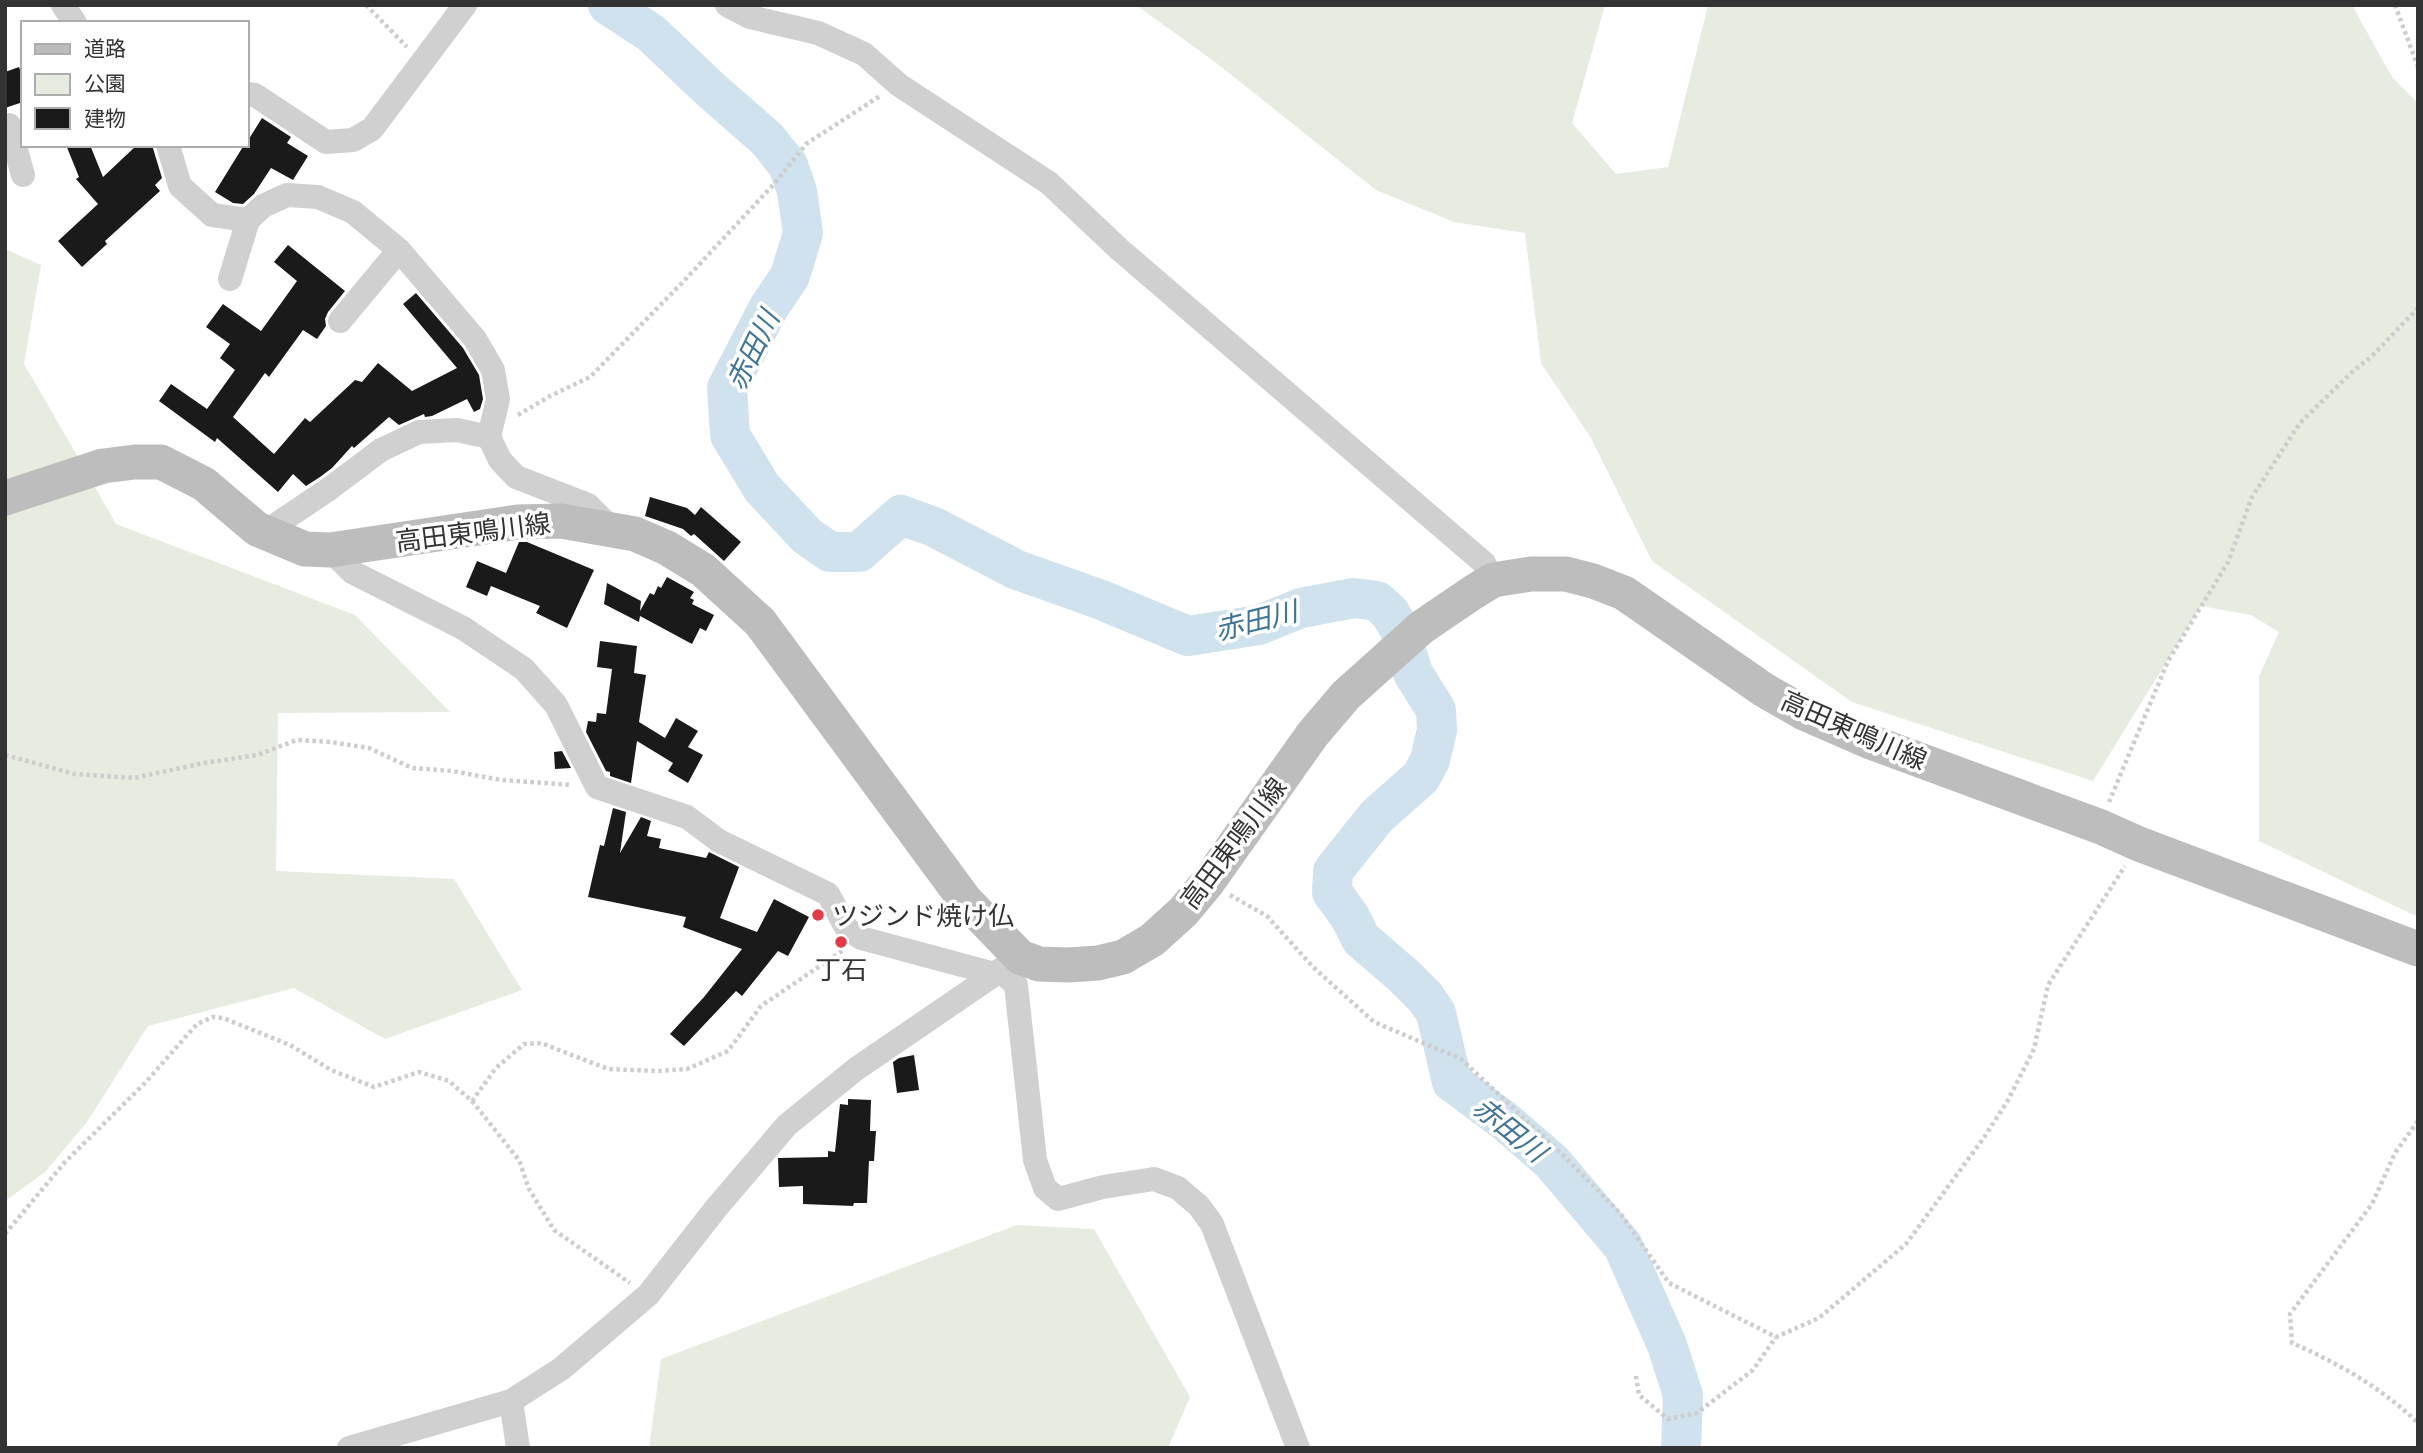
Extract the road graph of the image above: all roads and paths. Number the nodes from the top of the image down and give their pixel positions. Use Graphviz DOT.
graph roads {
  1 [pos="63,5"];
  2 [pos="366,5"];
  3 [pos="465,5"];
  4 [pos="727,5"];
  5 [pos="2395,5"];
  6 [pos="74,21"];
  7 [pos="422,62"];
  8 [pos="2418,66"];
  9 [pos="899,85"];
  10 [pos="248,94"];
  11 [pos="12,124"];
  12 [pos="168,147"];
  13 [pos="23,175"];
  14 [pos="248,220"];
  15 [pos="399,250"];
  16 [pos="230,279"];
  17 [pos="2418,308"];
  18 [pos="340,321"];
  19 [pos="489,437"];
  20 [pos="5,498"];
  21 [pos="611,528"];
  22 [pos="265,532"];
  23 [pos="330,550"];
  24 [pos="1493,580"];
  25 [pos="5,755"];
  26 [pos="597,787"];
  27 [pos="2101,827"];
  28 [pos="2139,844"];
  29 [pos="1208,882"];
  30 [pos="861,938"];
  31 [pos="2418,948"];
  32 [pos="1005,967"];
  33 [pos="472,1101"];
  34 [pos="2418,1121"];
  35 [pos="5,1234"];
  36 [pos="648,1295"];
  37 [pos="1776,1337"];
  38 [pos="1636,1376"];
  39 [pos="511,1401"];
  40 [pos="2418,1423"];
  41 [pos="349,1448"];
  42 [pos="518,1448"];
  43 [pos="1298,1448"];
  1 -- 6 [label="street"];
  2 -- 7 [label="path"];
  3 -- 7 [label="street"];
  4 -- 9 [label="street"];
  5 -- 8 [label="path"];
  7 -- 10 [label="street"];
  9 -- 19 [label="path"];
  9 -- 24 [label="street"];
  11 -- 13 [label="street"];
  12 -- 14 [label="street"];
  14 -- 15 [label="street"];
  14 -- 16 [label="street"];
  15 -- 18 [label="street"];
  15 -- 19 [label="street"];
  17 -- 27 [label="path"];
  19 -- 21 [label="street"];
  19 -- 22 [label="street"];
  20 -- 22 [label="main road, 高田東鳴川線"];
  21 -- 23 [label="main road, 高田東鳴川線"];
  21 -- 32 [label="main road, 高田東鳴川線"];
  22 -- 23 [label="main road, 高田東鳴川線"];
  23 -- 26 [label="street"];
  24 -- 27 [label="main road, 高田東鳴川線"];
  24 -- 29 [label="main road, 高田東鳴川線"];
  25 -- 26 [label="path"];
  26 -- 30 [label="street"];
  27 -- 28 [label="main road, 高田東鳴川線"];
  28 -- 31 [label="main road, 高田東鳴川線"];
  28 -- 37 [label="path"];
  29 -- 32 [label="main road, 高田東鳴川線"];
  29 -- 37 [label="path"];
  30 -- 32 [label="street"];
  30 -- 33 [label="path"];
  32 -- 36 [label="street"];
  32 -- 43 [label="street"];
  33 -- 35 [label="path"];
  33 -- 36 [label="path"];
  34 -- 40 [label="path"];
  36 -- 39 [label="street"];
  37 -- 38 [label="path"];
  39 -- 41 [label="street"];
  39 -- 42 [label="street"];
}
